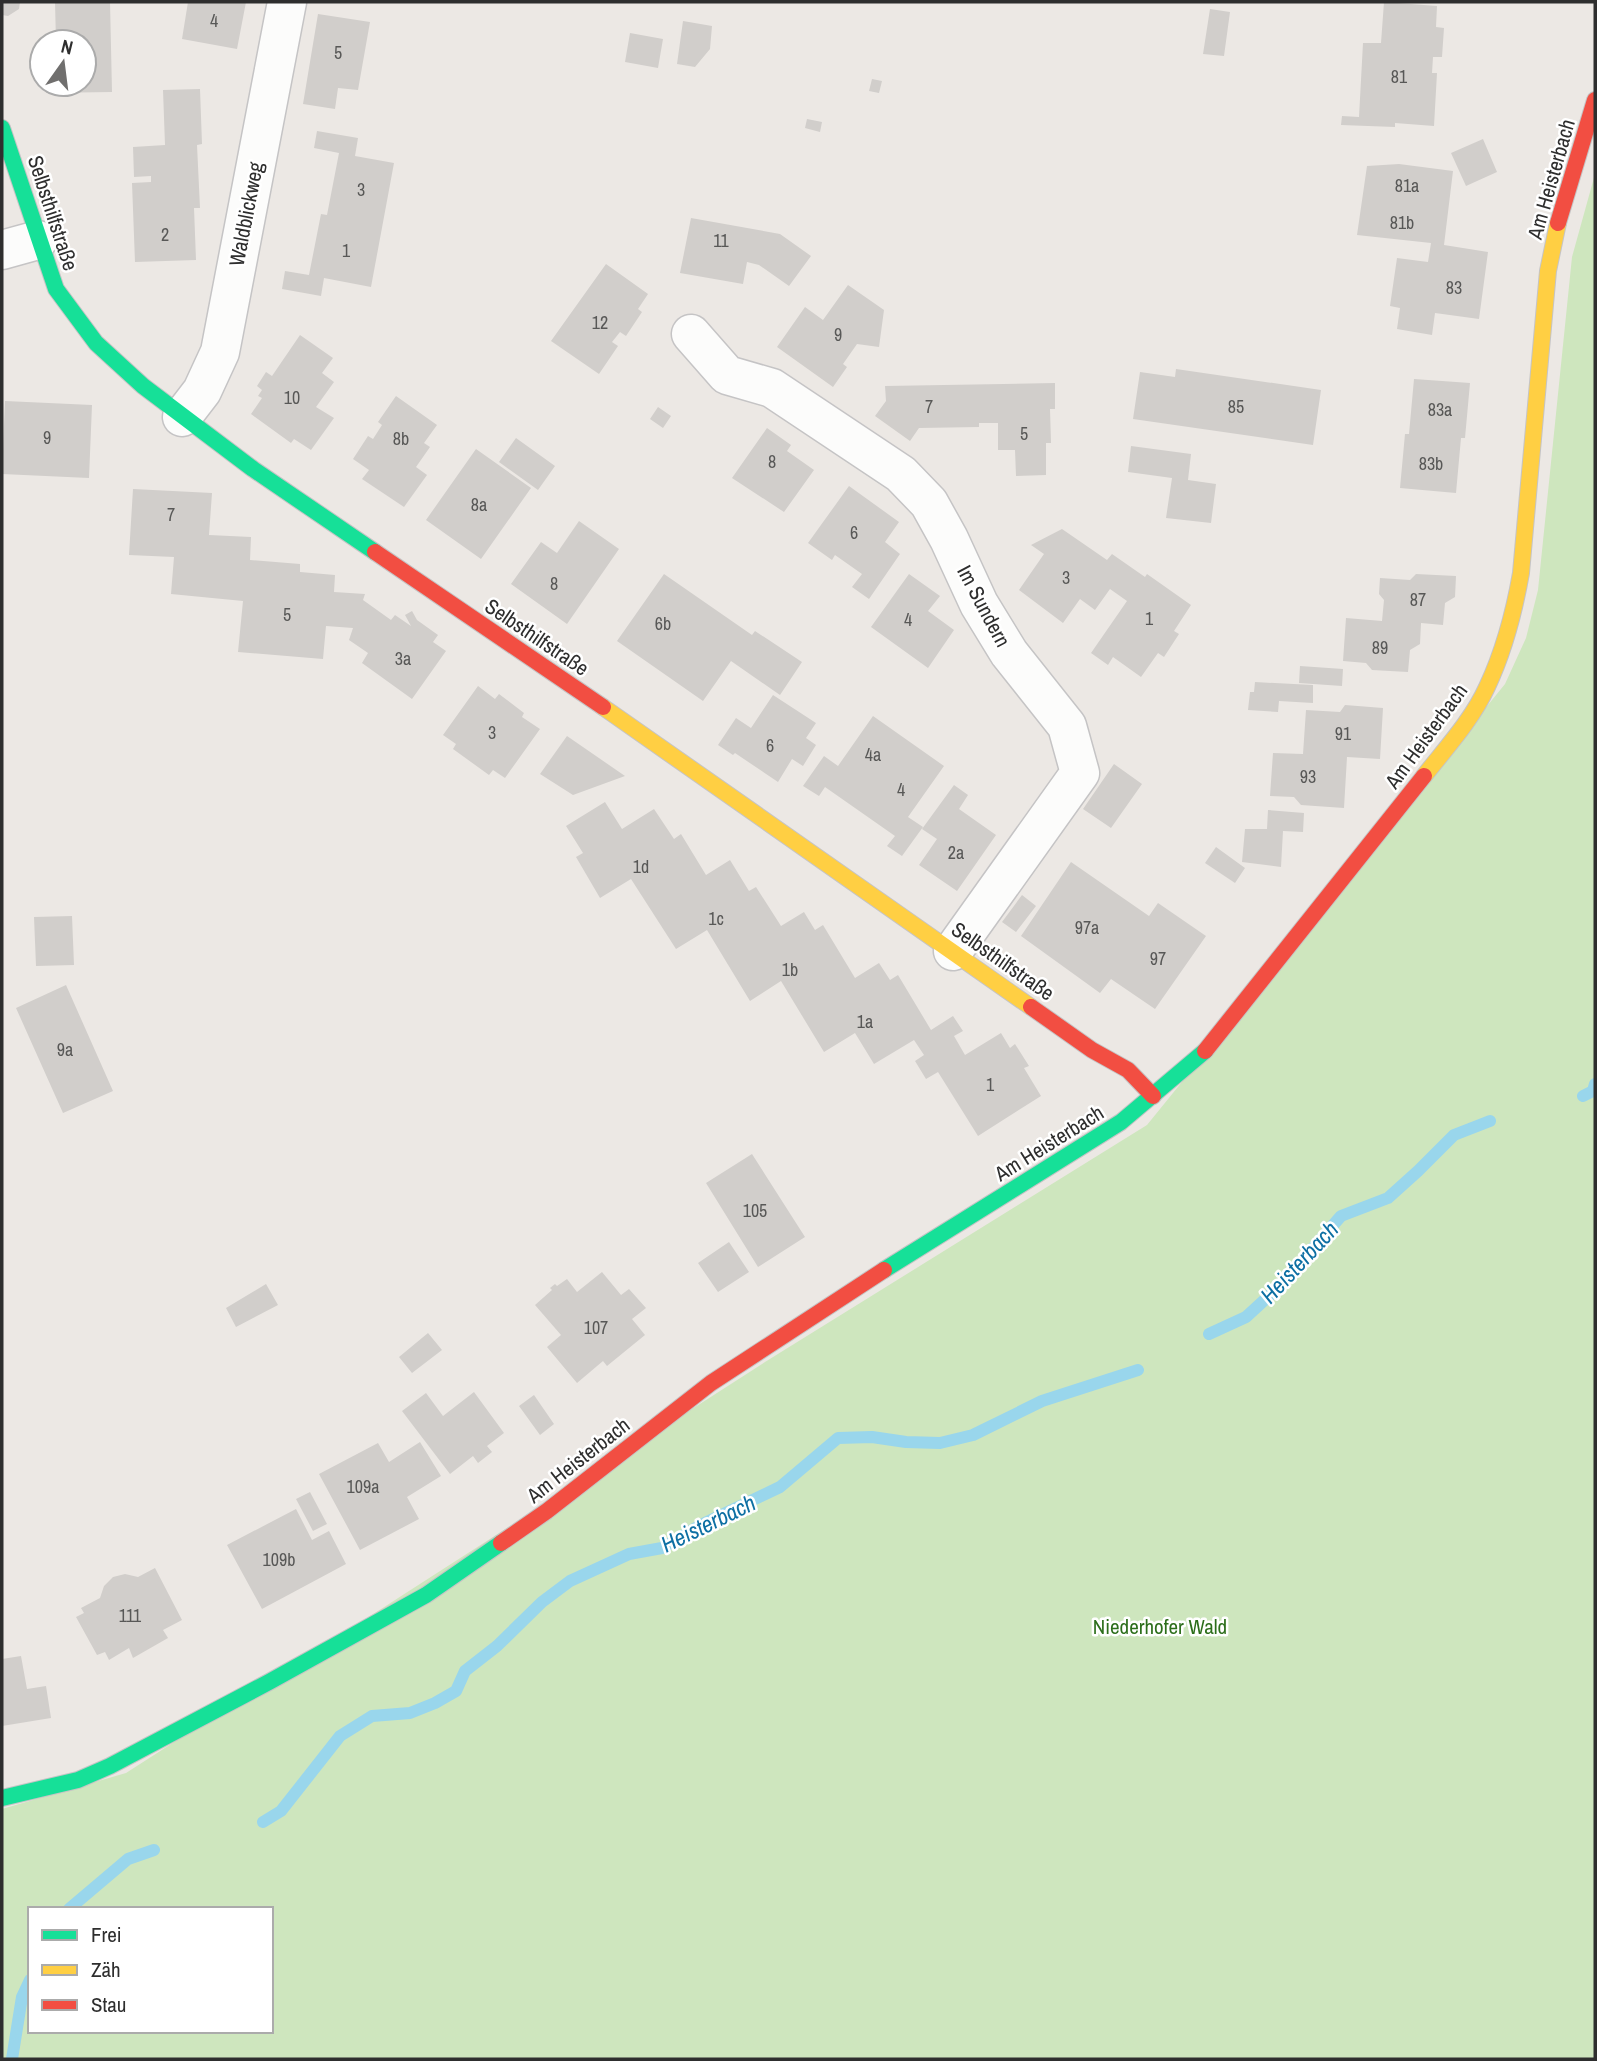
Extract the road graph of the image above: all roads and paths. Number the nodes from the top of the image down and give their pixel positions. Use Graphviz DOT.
graph roads {
  1 [pos="287,2"];
  2 [pos="1595,100"];
  3 [pos="2,128"];
  4 [pos="38,240"];
  5 [pos="2,250"];
  6 [pos="691,334"];
  7 [pos="182,417"];
  8 [pos="953,951"];
  9 [pos="1153,1096"];
  10 [pos="2,1798"];
  1 -- 7 [label="street, Waldblickweg"];
  2 -- 9 [label="street, Am Heisterbach"];
  3 -- 4 [label="street, Selbsthilfstraße"];
  4 -- 5 [label="street"];
  4 -- 7 [label="street, Selbsthilfstraße"];
  6 -- 8 [label="street, Im Sundern"];
  7 -- 8 [label="street, Selbsthilfstraße"];
  8 -- 9 [label="street, Selbsthilfstraße"];
  9 -- 10 [label="street, Am Heisterbach"];
}
